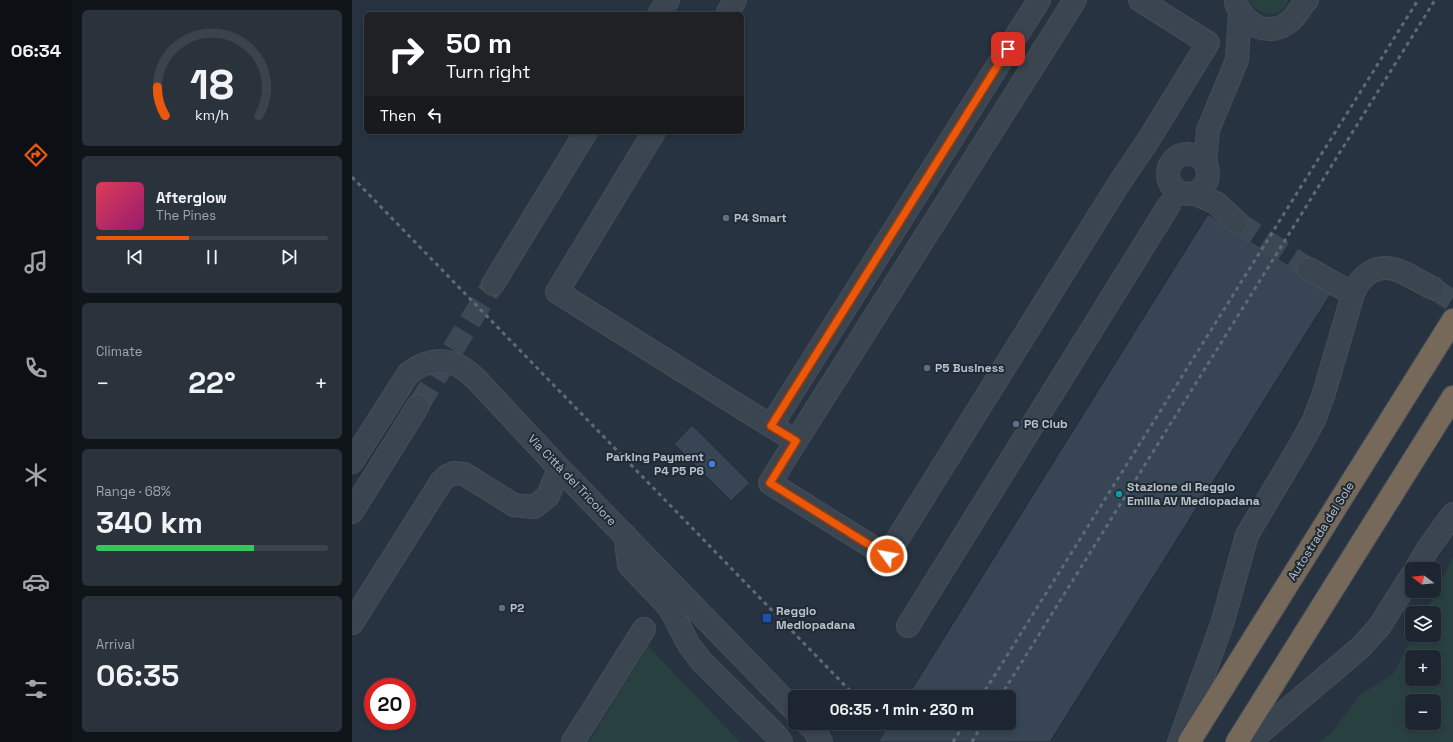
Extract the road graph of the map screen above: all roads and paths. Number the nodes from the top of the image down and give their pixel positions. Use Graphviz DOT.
graph roads {
  1 [pos="668,0"];
  2 [pos="735,0"];
  3 [pos="1075,0"];
  4 [pos="1140,0"];
  5 [pos="1038,2"];
  6 [pos="1303,2"];
  7 [pos="1238,7"];
  8 [pos="660,12"];
  9 [pos="728,12"];
  10 [pos="1062,21"];
  11 [pos="1268,29"];
  12 [pos="1237,60"];
  13 [pos="1208,130"];
  14 [pos="585,134"];
  15 [pos="653,134"];
  16 [pos="1184,155"];
  17 [pos="1188,187"];
  18 [pos="1236,222"];
  19 [pos="1309,269"];
  20 [pos="493,284"];
  21 [pos="1433,288"];
  22 [pos="1353,294"];
  23 [pos="1453,320"];
  24 [pos="1453,397"];
  25 [pos="418,406"];
  26 [pos="771,426"];
  27 [pos="796,441"];
  28 [pos="352,462"];
  29 [pos="559,468"];
  30 [pos="352,512"];
  31 [pos="1453,514"];
  32 [pos="625,535"];
  33 [pos="1420,562"];
  34 [pos="1405,586"];
  35 [pos="352,623"];
  36 [pos="908,626"];
  37 [pos="644,629"];
  38 [pos="788,704"];
  39 [pos="814,730"];
  40 [pos="573,742"];
  41 [pos="781,742"];
  42 [pos="820,742"];
  43 [pos="1178,742"];
  44 [pos="1189,742"];
  45 [pos="1237,742"];
  46 [pos="1249,742"];
  1 -- 8 [label="street"];
  2 -- 9 [label="street"];
  3 -- 10 [label="street"];
  4 -- 27 [label="street"];
  5 -- 10 [label="street"];
  5 -- 26 [label="street"];
  6 -- 11 [label="street"];
  7 -- 11 [label="street"];
  7 -- 12 [label="street"];
  10 -- 27 [label="street"];
  11 -- 12 [label="street"];
  12 -- 13 [label="street"];
  13 -- 16 [label="street"];
  13 -- 17 [label="street"];
  14 -- 20 [label="street"];
  15 -- 26 [label="street"];
  16 -- 17 [label="street"];
  16 -- 17 [label="street"];
  17 -- 18 [label="street"];
  17 -- 36 [label="street"];
  19 -- 22 [label="street"];
  21 -- 22 [label="street"];
  22 -- 43 [label="street"];
  23 -- 44 [label="highway, Autostrada del Sole"];
  24 -- 45 [label="highway"];
  25 -- 30 [label="street"];
  26 -- 27 [label="street"];
  28 -- 29 [label="street, Via Città del Tricolore"];
  29 -- 32 [label="street, Via Città del Tricolore"];
  29 -- 35 [label="street"];
  31 -- 33 [label="street"];
  32 -- 38 [label="street, Via Città del Tricolore"];
  32 -- 41 [label="street"];
  34 -- 46 [label="street"];
  37 -- 40 [label="street"];
  39 -- 42 [label="street"];
}
